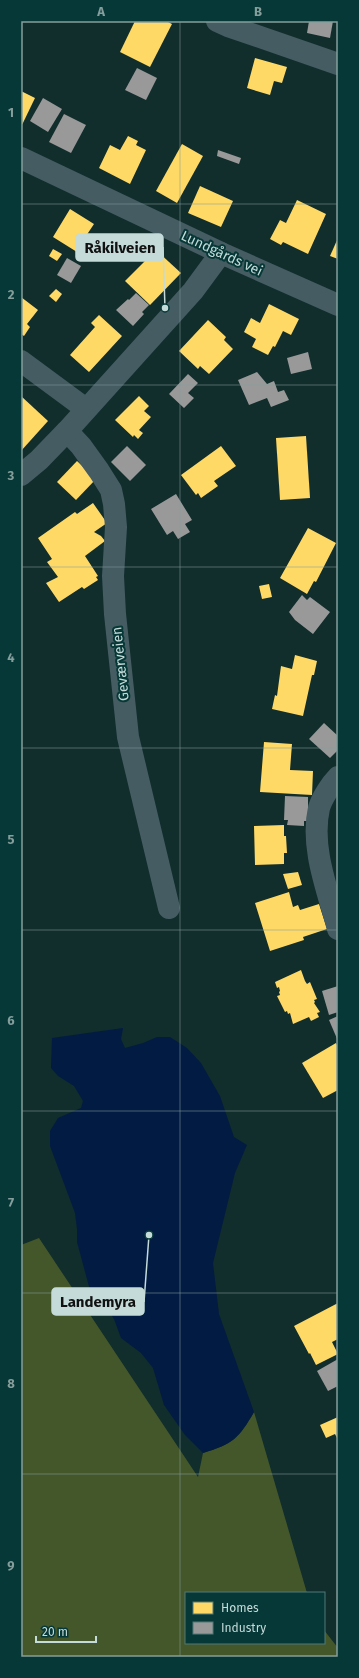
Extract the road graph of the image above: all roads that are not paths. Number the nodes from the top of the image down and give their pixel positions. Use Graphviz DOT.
graph roads {
  1 [pos="217,21"];
  2 [pos="338,64"];
  3 [pos="21,158"];
  4 [pos="221,253"];
  5 [pos="338,305"];
  6 [pos="21,361"];
  7 [pos="86,409"];
  8 [pos="67,431"];
  9 [pos="21,475"];
  10 [pos="338,776"];
  11 [pos="169,908"];
  12 [pos="338,929"];
  1 -- 2 [label="street"];
  3 -- 4 [label="street, Lundgårds vei"];
  4 -- 5 [label="street, Lundgårds vei"];
  4 -- 7 [label="street"];
  6 -- 7 [label="street"];
  7 -- 8 [label="street"];
  8 -- 9 [label="street"];
  8 -- 11 [label="street, Geværveien"];
  10 -- 12 [label="street"];
}
